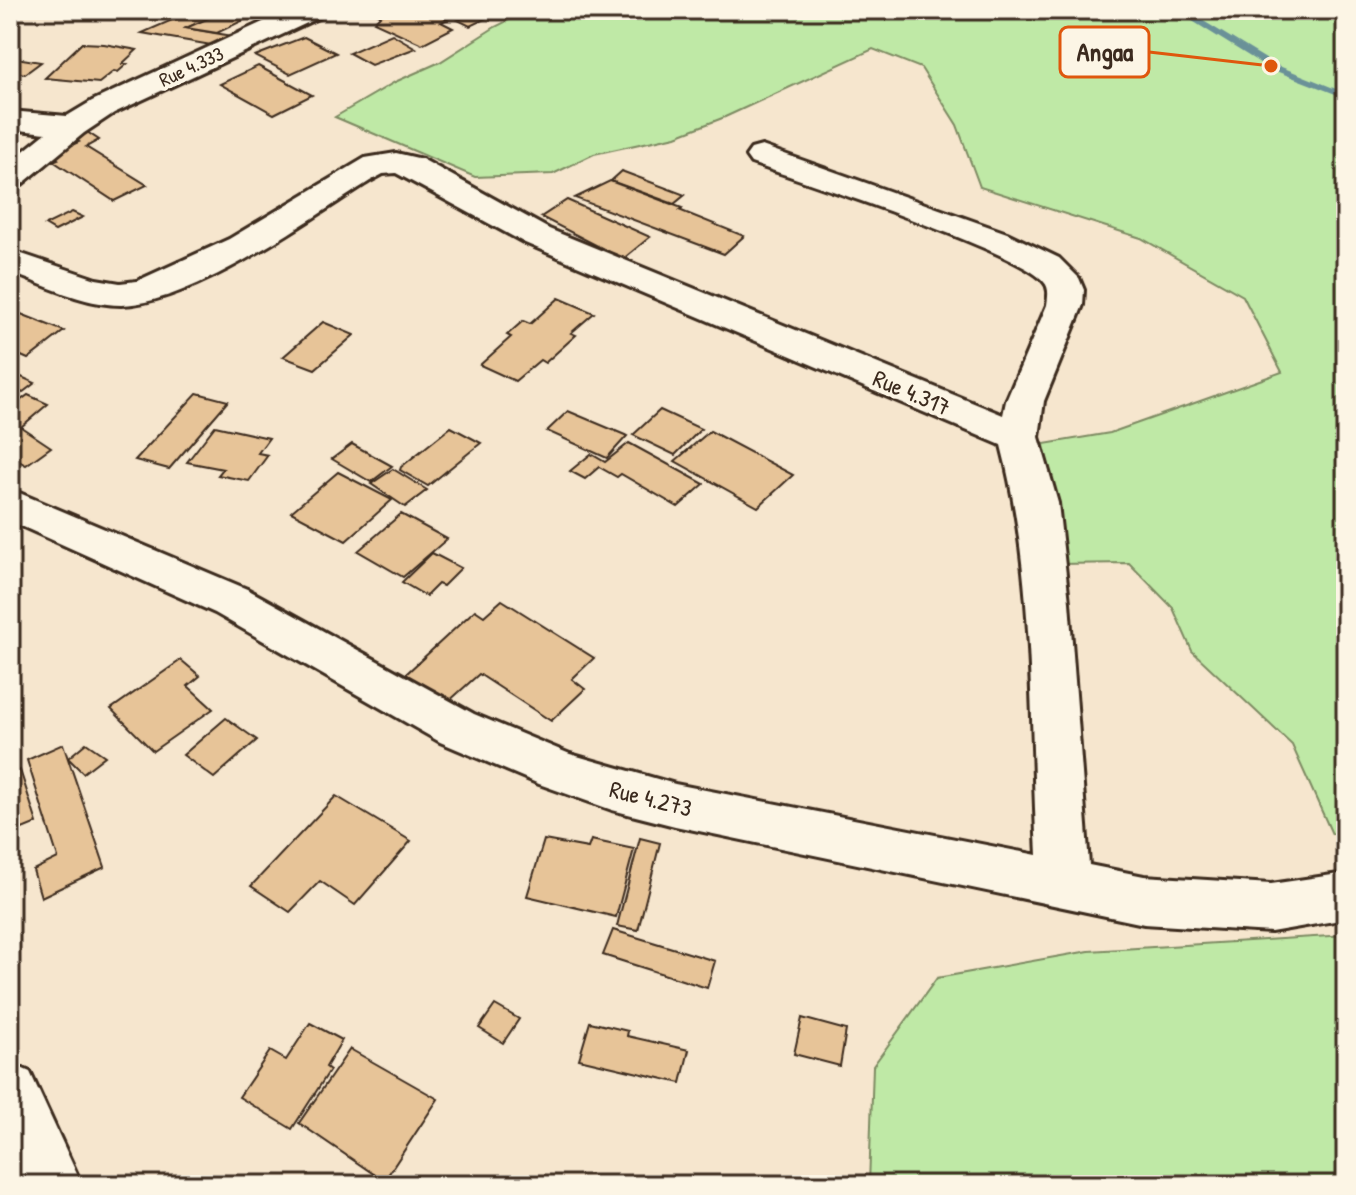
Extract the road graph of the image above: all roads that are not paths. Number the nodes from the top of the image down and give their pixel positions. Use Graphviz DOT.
graph roads {
  1 [pos="312,10"];
  2 [pos="10,120"];
  3 [pos="73,126"];
  4 [pos="762,156"];
  5 [pos="10,178"];
  6 [pos="10,260"];
  7 [pos="1019,437"];
  8 [pos="10,504"];
  9 [pos="1064,884"];
  10 [pos="1346,896"];
  11 [pos="10,1092"];
  12 [pos="52,1185"];
  1 -- 3 [label="street, Rue 4.333"];
  2 -- 3 [label="street"];
  3 -- 5 [label="street, Rue 4.333"];
  4 -- 7 [label="street"];
  6 -- 7 [label="street, Rue 4.317"];
  7 -- 9 [label="street"];
  8 -- 9 [label="street, Rue 4.273"];
  9 -- 10 [label="street, Rue 4.273"];
  11 -- 12 [label="street"];
}
